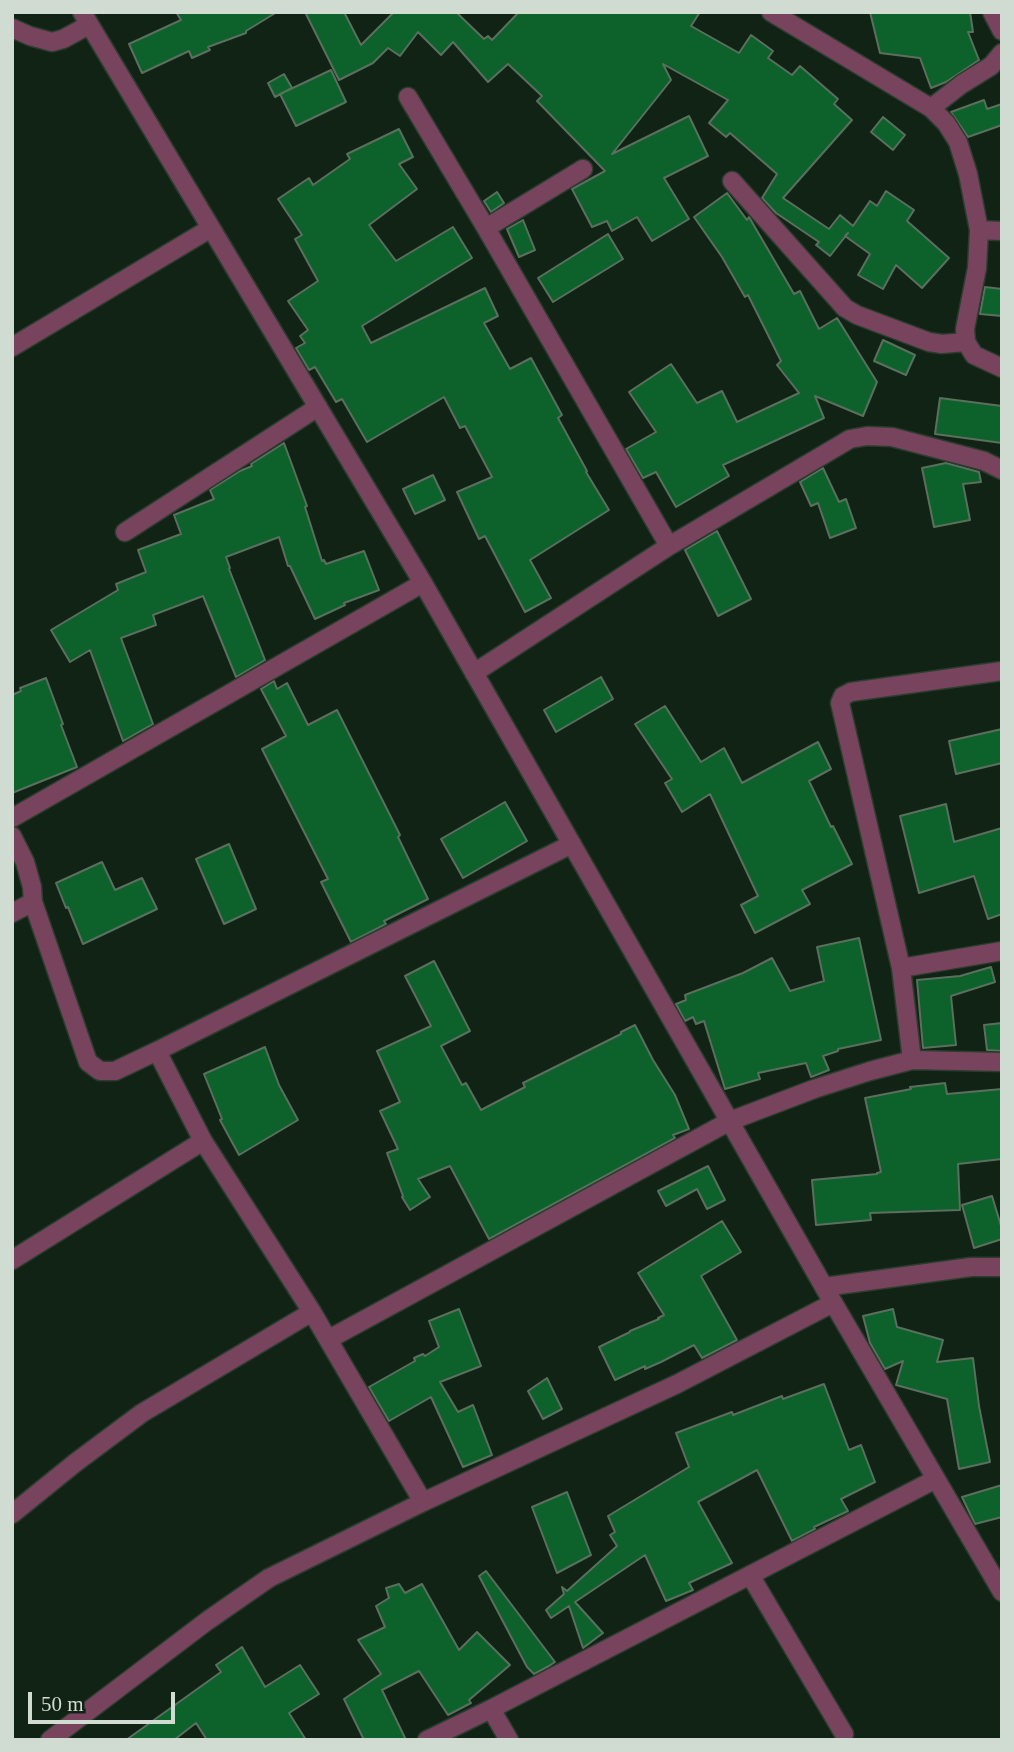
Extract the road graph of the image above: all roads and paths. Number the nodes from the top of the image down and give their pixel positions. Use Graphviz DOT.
graph roads {
  1 [pos="771,12"];
  2 [pos="992,12"];
  3 [pos="86,19"];
  4 [pos="12,29"];
  5 [pos="1002,31"];
  6 [pos="1002,53"];
  7 [pos="408,97"];
  8 [pos="931,108"];
  9 [pos="583,169"];
  10 [pos="732,181"];
  11 [pos="211,228"];
  12 [pos="486,228"];
  13 [pos="979,230"];
  14 [pos="1002,231"];
  15 [pos="966,342"];
  16 [pos="12,346"];
  17 [pos="1002,368"];
  18 [pos="318,407"];
  19 [pos="1002,470"];
  20 [pos="125,532"];
  21 [pos="669,547"];
  22 [pos="423,583"];
  23 [pos="1002,671"];
  24 [pos="474,673"];
  25 [pos="12,818"];
  26 [pos="12,836"];
  27 [pos="572,844"];
  28 [pos="33,902"];
  29 [pos="12,913"];
  30 [pos="1002,951"];
  31 [pos="901,968"];
  32 [pos="157,1051"];
  33 [pos="912,1060"];
  34 [pos="1002,1062"];
  35 [pos="730,1121"];
  36 [pos="203,1140"];
  37 [pos="12,1260"];
  38 [pos="1002,1267"];
  39 [pos="828,1295"];
  40 [pos="312,1312"];
  41 [pos="329,1339"];
  42 [pos="936,1479"];
  43 [pos="423,1502"];
  44 [pos="12,1514"];
  45 [pos="750,1575"];
  46 [pos="1002,1592"];
  47 [pos="491,1709"];
  48 [pos="844,1734"];
  49 [pos="50,1740"];
  50 [pos="427,1740"];
  51 [pos="509,1740"];
  1 -- 8 [label="street"];
  2 -- 5 [label="street"];
  3 -- 4 [label="street"];
  3 -- 11 [label="street"];
  6 -- 8 [label="street"];
  7 -- 12 [label="street"];
  8 -- 13 [label="street"];
  9 -- 12 [label="street"];
  10 -- 15 [label="street"];
  11 -- 16 [label="street"];
  11 -- 18 [label="street"];
  12 -- 21 [label="street"];
  13 -- 14 [label="street"];
  13 -- 15 [label="street"];
  15 -- 17 [label="street"];
  18 -- 20 [label="street"];
  18 -- 22 [label="street"];
  19 -- 21 [label="street"];
  21 -- 24 [label="street"];
  22 -- 24 [label="street"];
  22 -- 25 [label="street"];
  23 -- 31 [label="street"];
  24 -- 27 [label="street"];
  26 -- 28 [label="street"];
  27 -- 32 [label="street"];
  27 -- 35 [label="street"];
  28 -- 29 [label="street"];
  28 -- 32 [label="street"];
  30 -- 31 [label="street"];
  31 -- 33 [label="street"];
  32 -- 36 [label="street"];
  33 -- 34 [label="street"];
  33 -- 35 [label="street"];
  35 -- 39 [label="street"];
  35 -- 41 [label="street"];
  36 -- 37 [label="street"];
  36 -- 40 [label="street"];
  38 -- 39 [label="street"];
  39 -- 42 [label="street"];
  39 -- 43 [label="street"];
  40 -- 41 [label="street"];
  40 -- 44 [label="street"];
  41 -- 43 [label="street"];
  42 -- 45 [label="street"];
  42 -- 46 [label="street"];
  43 -- 49 [label="street"];
  45 -- 47 [label="street"];
  45 -- 48 [label="street"];
  47 -- 50 [label="street"];
  47 -- 51 [label="street"];
}
